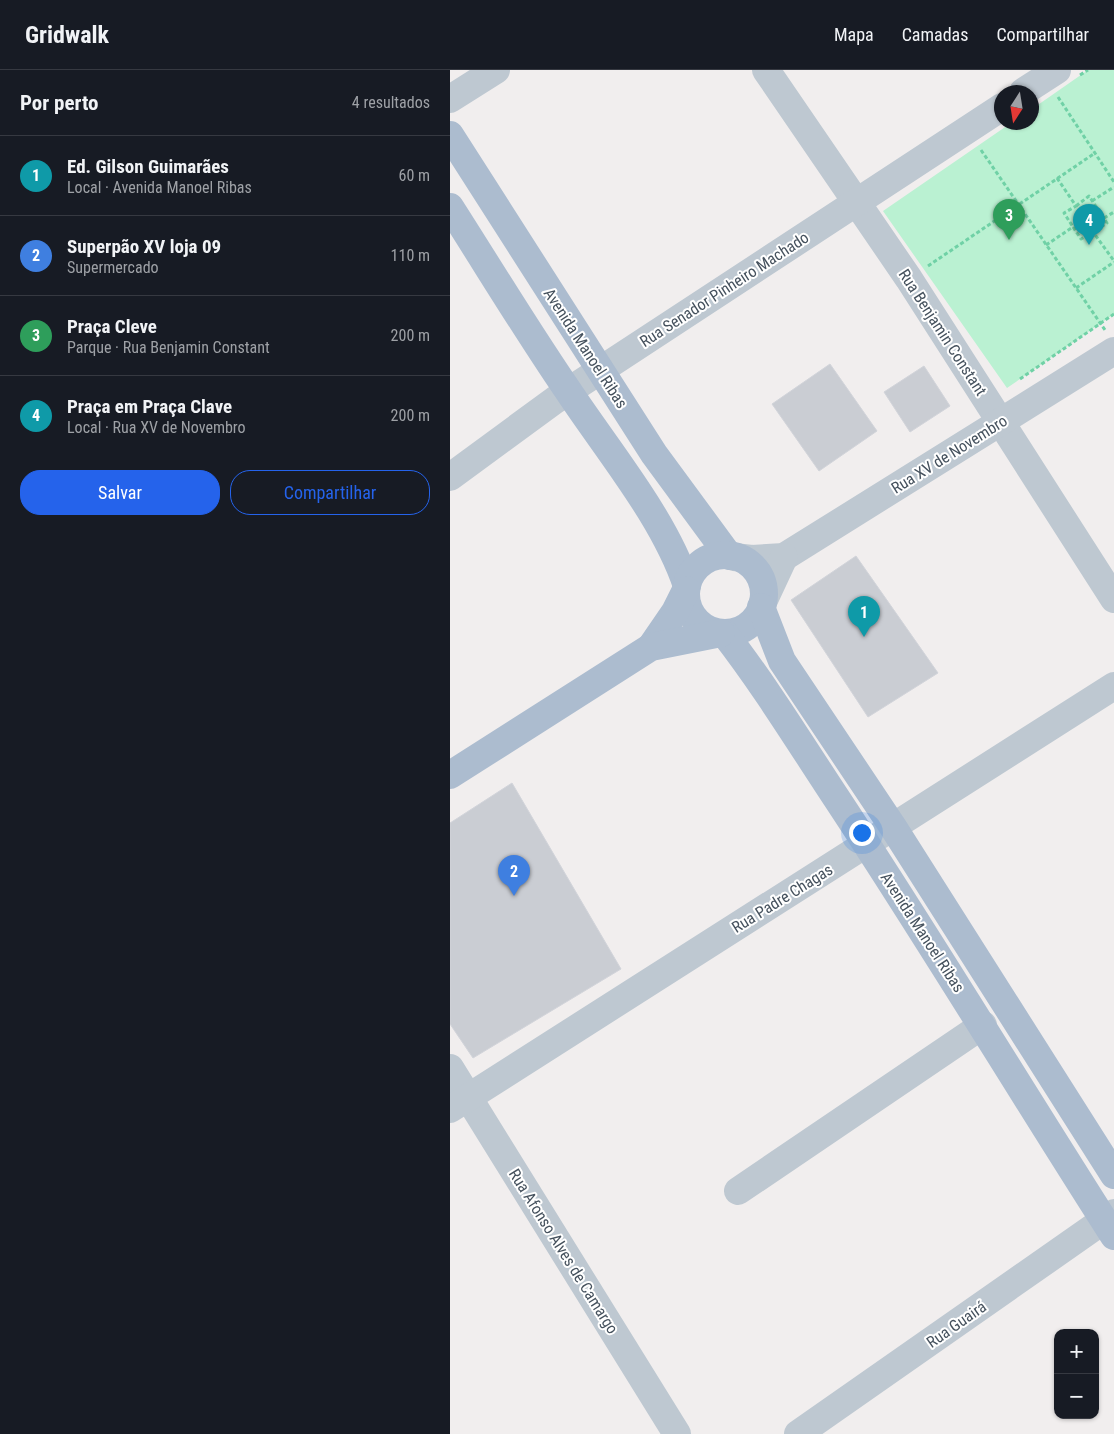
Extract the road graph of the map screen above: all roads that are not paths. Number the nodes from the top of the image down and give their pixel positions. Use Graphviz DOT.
graph roads {
  1 [pos="496,70"];
  2 [pos="766,70"];
  3 [pos="1056,81"];
  4 [pos="1039,87"];
  5 [pos="450,99"];
  6 [pos="994,112"];
  7 [pos="450,135"];
  8 [pos="858,202"];
  9 [pos="450,207"];
  10 [pos="1112,344"];
  11 [pos="600,371"];
  12 [pos="568,391"];
  13 [pos="1002,422"];
  14 [pos="450,477"];
  15 [pos="732,556"];
  16 [pos="784,557"];
  17 [pos="686,588"];
  18 [pos="1114,599"];
  19 [pos="762,605"];
  20 [pos="722,633"];
  21 [pos="651,647"];
  22 [pos="1114,686"];
  23 [pos="450,774"];
  24 [pos="892,826"];
  25 [pos="867,844"];
  26 [pos="1006,1005"];
  27 [pos="985,1029"];
  28 [pos="450,1068"];
  29 [pos="459,1103"];
  30 [pos="1114,1175"];
  31 [pos="738,1190"];
  32 [pos="1114,1193"];
  33 [pos="1111,1223"];
  34 [pos="677,1434"];
  35 [pos="798,1434"];
  1 -- 5 [label="street"];
  2 -- 8 [label="street, Rua Benjamin Constant"];
  3 -- 4 [label="street"];
  6 -- 8 [label="street, Rua Senador Pinheiro Machado"];
  7 -- 11 [label="main road, Avenida Manoel Ribas"];
  8 -- 11 [label="street, Rua Senador Pinheiro Machado"];
  8 -- 13 [label="street, Rua Benjamin Constant"];
  9 -- 12 [label="main road"];
  10 -- 13 [label="street, Rua XV de Novembro"];
  11 -- 12 [label="street, Rua Senador Pinheiro Machado"];
  11 -- 15 [label="main road, Avenida Manoel Ribas"];
  12 -- 14 [label="street, Rua Senador Pinheiro Machado"];
  12 -- 17 [label="main road"];
  13 -- 16 [label="street, Rua XV de Novembro"];
  13 -- 18 [label="street, Rua Benjamin Constant"];
  15 -- 16 [label="street"];
  15 -- 17 [label="main road"];
  15 -- 19 [label="main road"];
  16 -- 19 [label="street"];
  17 -- 20 [label="main road"];
  17 -- 21 [label="main road"];
  19 -- 20 [label="main road"];
  19 -- 24 [label="main road, Avenida Manoel Ribas"];
  20 -- 21 [label="main road"];
  20 -- 25 [label="main road, Avenida Manoel Ribas"];
  21 -- 23 [label="main road"];
  22 -- 24 [label="street, Rua Padre Chagas"];
  24 -- 25 [label="street, Rua Padre Chagas"];
  24 -- 26 [label="main road, Avenida Manoel Ribas"];
  25 -- 26 [label="main road"];
  25 -- 27 [label="main road, Avenida Manoel Ribas"];
  25 -- 29 [label="street, Rua Padre Chagas"];
  26 -- 30 [label="main road, Avenida Manoel Ribas"];
  27 -- 31 [label="street"];
  27 -- 32 [label="main road"];
  27 -- 33 [label="main road, Avenida Manoel Ribas"];
  28 -- 29 [label="street, Rua Afonso Alves de Camargo"];
  29 -- 34 [label="street, Rua Afonso Alves de Camargo"];
  33 -- 35 [label="street, Rua Guairá"];
}
